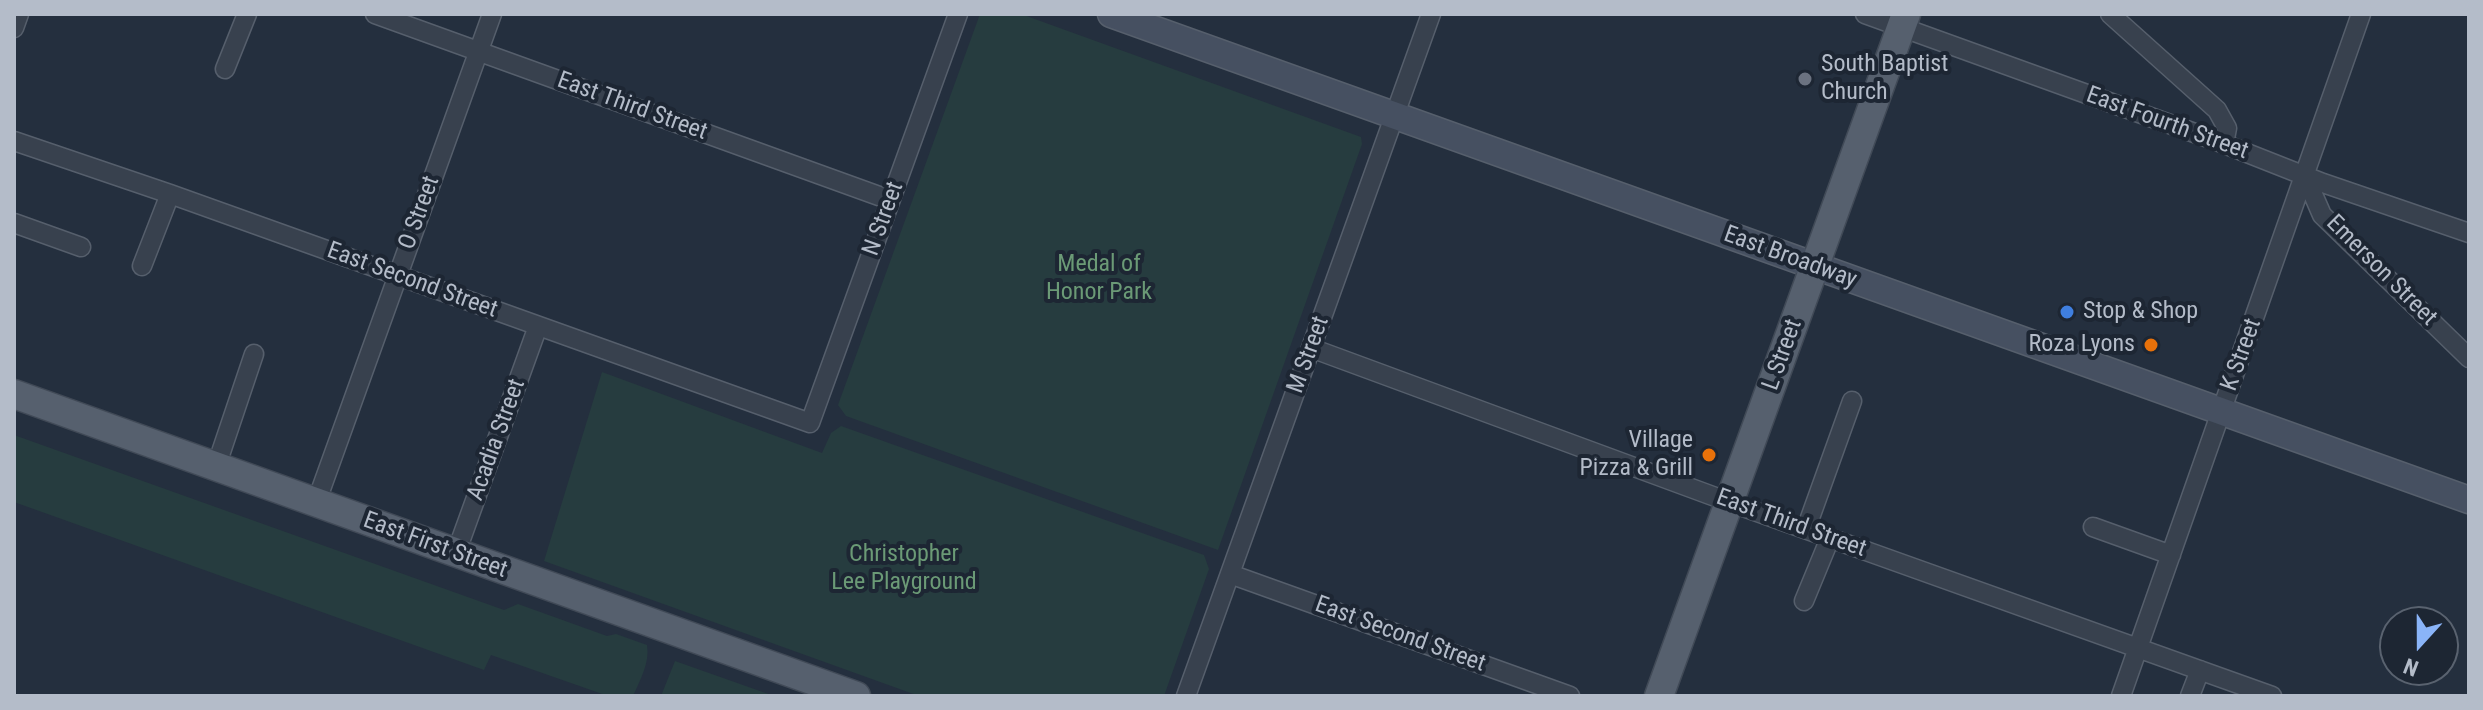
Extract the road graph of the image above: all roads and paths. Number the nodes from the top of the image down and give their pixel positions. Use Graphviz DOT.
graph roads {
  1 [pos="19,14"];
  2 [pos="247,14"];
  3 [pos="375,14"];
  4 [pos="492,14"];
  5 [pos="958,14"];
  6 [pos="1111,14"];
  7 [pos="1431,14"];
  8 [pos="1865,14"];
  9 [pos="2110,14"];
  10 [pos="2361,14"];
  11 [pos="1904,20"];
  12 [pos="14,28"];
  13 [pos="478,51"];
  14 [pos="225,69"];
  15 [pos="1395,115"];
  16 [pos="14,141"];
  17 [pos="2224,144"];
  18 [pos="2305,176"];
  19 [pos="170,194"];
  20 [pos="890,200"];
  21 [pos="14,223"];
  22 [pos="2469,233"];
  23 [pos="81,247"];
  24 [pos="142,266"];
  25 [pos="1815,267"];
  26 [pos="397,275"];
  27 [pos="538,326"];
  28 [pos="1311,348"];
  29 [pos="254,354"];
  30 [pos="2469,358"];
  31 [pos="14,394"];
  32 [pos="1852,401"];
  33 [pos="2222,412"];
  34 [pos="810,423"];
  35 [pos="216,467"];
  36 [pos="2469,500"];
  37 [pos="1729,502"];
  38 [pos="316,503"];
  39 [pos="2093,527"];
  40 [pos="1806,529"];
  41 [pos="1830,538"];
  42 [pos="456,553"];
  43 [pos="2171,555"];
  44 [pos="1230,574"];
  45 [pos="1804,601"];
  46 [pos="2138,648"];
  47 [pos="2200,670"];
  48 [pos="856,696"];
  49 [pos="1186,696"];
  50 [pos="1570,696"];
  51 [pos="1659,696"];
  52 [pos="2121,696"];
  53 [pos="2190,696"];
  54 [pos="2272,696"];
  1 -- 12 [label="street"];
  2 -- 14 [label="street"];
  3 -- 13 [label="street, East Third Street"];
  4 -- 13 [label="street, O Street"];
  5 -- 20 [label="street, N Street"];
  6 -- 15 [label="main road, East Broadway"];
  7 -- 15 [label="street, M Street"];
  8 -- 11 [label="street, East Fourth Street"];
  9 -- 17 [label="street"];
  10 -- 18 [label="street, K Street"];
  11 -- 17 [label="street, East Fourth Street"];
  11 -- 25 [label="main road, L Street"];
  13 -- 20 [label="street, East Third Street"];
  13 -- 26 [label="street, O Street"];
  15 -- 25 [label="main road, East Broadway"];
  15 -- 28 [label="street, M Street"];
  16 -- 19 [label="street, East Second Street"];
  17 -- 18 [label="street, East Fourth Street"];
  18 -- 22 [label="street, East Fourth Street"];
  18 -- 30 [label="street, Emerson Street"];
  18 -- 33 [label="street, K Street"];
  19 -- 24 [label="street"];
  19 -- 26 [label="street, East Second Street"];
  20 -- 34 [label="street, N Street"];
  21 -- 23 [label="street"];
  25 -- 33 [label="main road, East Broadway"];
  25 -- 37 [label="main road, L Street"];
  26 -- 27 [label="street, East Second Street"];
  26 -- 38 [label="street, O Street"];
  27 -- 34 [label="street, East Second Street"];
  27 -- 42 [label="street, Acadia Street"];
  28 -- 37 [label="street, East Third Street"];
  28 -- 44 [label="street, M Street"];
  29 -- 35 [label="street"];
  31 -- 35 [label="main road, East First Street"];
  32 -- 40 [label="street"];
  33 -- 36 [label="main road, East Broadway"];
  33 -- 43 [label="street, K Street"];
  35 -- 38 [label="main road, East First Street"];
  37 -- 40 [label="street, East Third Street"];
  37 -- 51 [label="main road, L Street"];
  38 -- 42 [label="main road, East First Street"];
  39 -- 43 [label="street"];
  40 -- 41 [label="street, East Third Street"];
  41 -- 45 [label="street"];
  41 -- 46 [label="street, East Third Street"];
  42 -- 48 [label="main road, East First Street"];
  43 -- 46 [label="street, K Street"];
  44 -- 49 [label="street, M Street"];
  44 -- 50 [label="street, East Second Street"];
  46 -- 47 [label="street, East Third Street"];
  46 -- 52 [label="street, K Street"];
  47 -- 53 [label="street"];
  47 -- 54 [label="street, East Third Street"];
}
